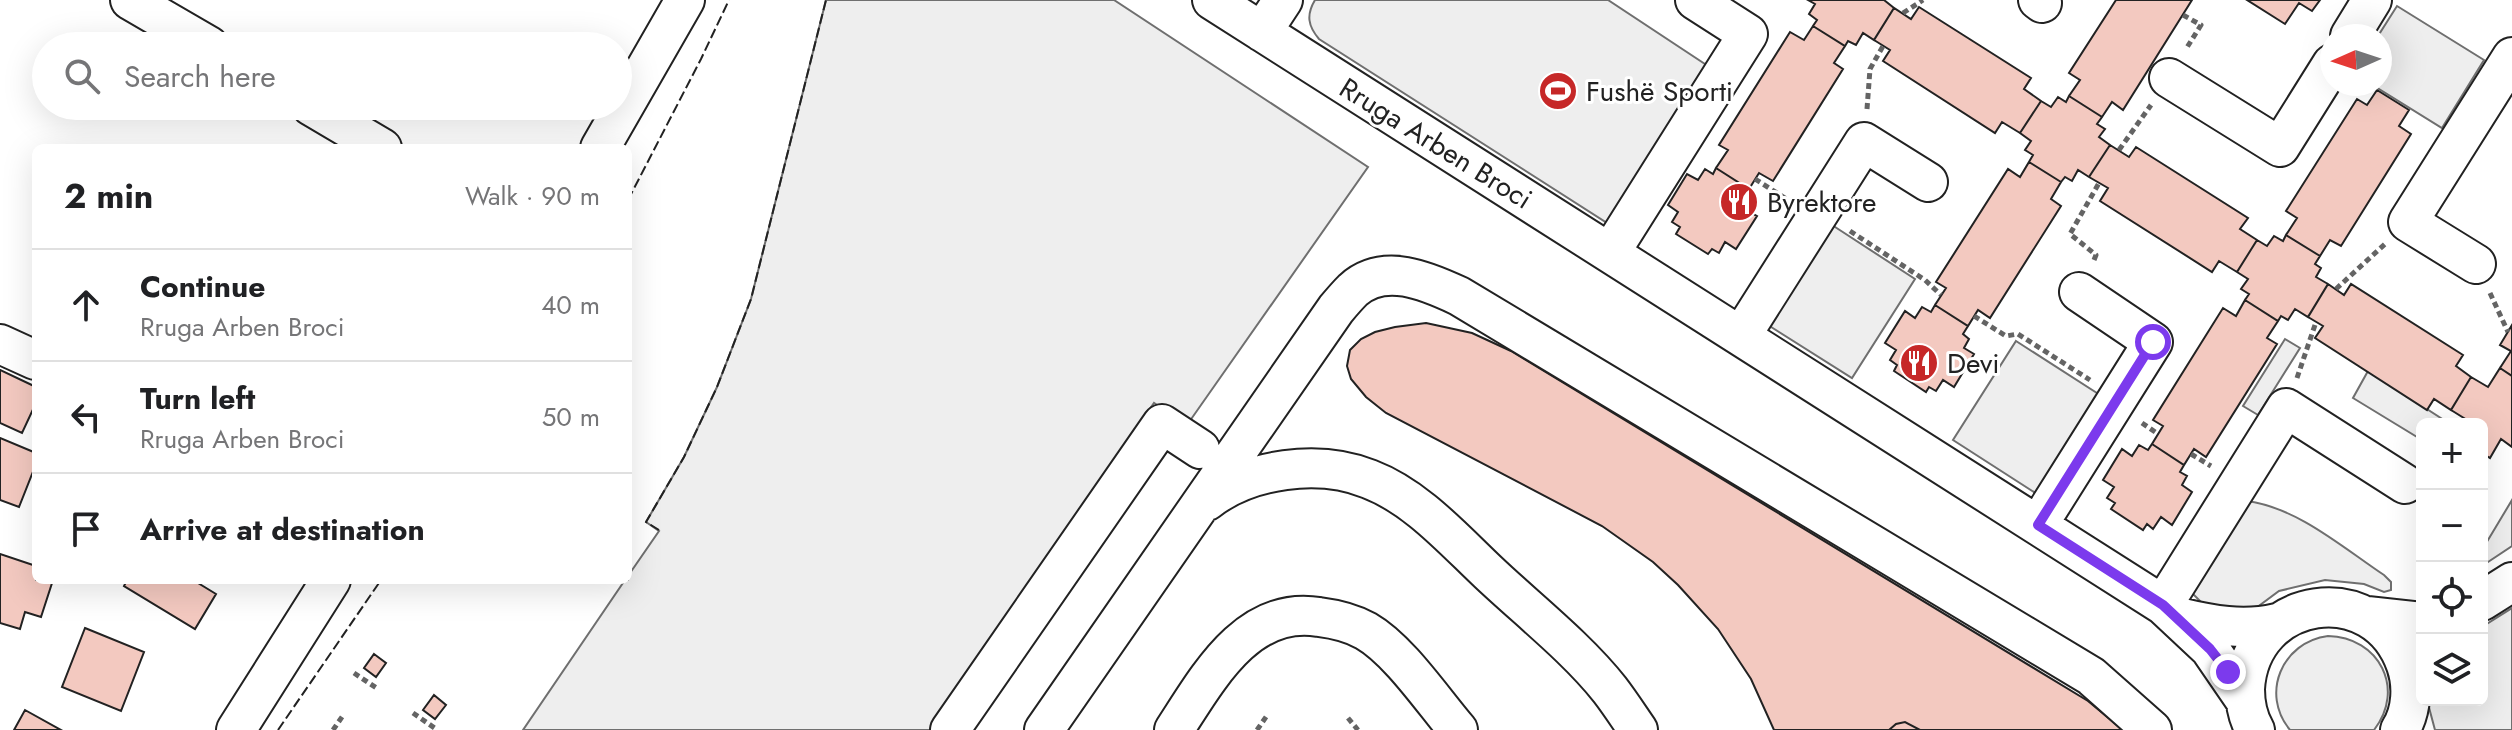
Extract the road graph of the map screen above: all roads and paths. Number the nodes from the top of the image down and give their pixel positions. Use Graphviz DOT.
graph roads {
  1 [pos="130,0"];
  2 [pos="685,0"];
  3 [pos="1212,0"];
  4 [pos="1283,0"];
  5 [pos="1695,0"];
  6 [pos="1923,0"];
  7 [pos="2372,0"];
  8 [pos="1903,13"];
  9 [pos="2357,24"];
  10 [pos="185,32"];
  11 [pos="1262,32"];
  12 [pos="1883,46"];
  13 [pos="2512,57"];
  14 [pos="2169,78"];
  15 [pos="2320,83"];
  16 [pos="632,92"];
  17 [pos="335,120"];
  18 [pos="616,120"];
  19 [pos="1864,142"];
  20 [pos="375,144"];
  21 [pos="602,144"];
  22 [pos="1928,182"];
  23 [pos="2099,183"];
  24 [pos="1816,218"];
  25 [pos="2408,222"];
  26 [pos="1610,253"];
  27 [pos="2476,264"];
  28 [pos="2336,289"];
  29 [pos="2079,292"];
  30 [pos="1941,295"];
  31 [pos="1974,316"];
  32 [pos="2316,322"];
  33 [pos="1741,336"];
  34 [pos="0,344"];
  35 [pos="32,359"];
  36 [pos="2113,405"];
  37 [pos="2286,408"];
  38 [pos="2158,434"];
  39 [pos="1200,449"];
  40 [pos="2405,484"];
  41 [pos="1200,506"];
  42 [pos="2038,525"];
  43 [pos="2512,582"];
  44 [pos="328,584"];
  45 [pos="2488,597"];
  46 [pos="2170,611"];
  47 [pos="2367,616"];
  48 [pos="2416,621"];
  49 [pos="2277,623"];
  50 [pos="2415,664"];
  51 [pos="354,673"];
  52 [pos="374,675"];
  53 [pos="368,683"];
  54 [pos="378,689"];
  55 [pos="413,713"];
  56 [pos="344,714"];
  57 [pos="1268,714"];
  58 [pos="2250,715"];
  59 [pos="432,717"];
  60 [pos="1348,718"];
  61 [pos="428,723"];
  62 [pos="2403,728"];
  63 [pos="436,729"];
  64 [pos="236,730"];
  65 [pos="333,730"];
  66 [pos="950,730"];
  67 [pos="1044,730"];
  68 [pos="1174,730"];
  69 [pos="1257,730"];
  70 [pos="1358,730"];
  71 [pos="1458,730"];
  72 [pos="1638,730"];
  73 [pos="2152,730"];
  1 -- 10 [label="street"];
  2 -- 16 [label="street"];
  3 -- 11 [label="street, Rruga Arben Broci"];
  4 -- 11 [label="street"];
  5 -- 26 [label="street"];
  6 -- 8 [label="path"];
  7 -- 9 [label="street"];
  11 -- 26 [label="street, Rruga Arben Broci"];
  12 -- 19 [label="path"];
  13 -- 25 [label="street"];
  14 -- 15 [label="street"];
  17 -- 20 [label="street"];
  18 -- 21 [label="street"];
  19 -- 22 [label="street"];
  19 -- 24 [label="street"];
  23 -- 29 [label="path"];
  24 -- 30 [label="path"];
  24 -- 33 [label="street"];
  25 -- 27 [label="street"];
  25 -- 28 [label="path"];
  26 -- 33 [label="street, Rruga Arben Broci"];
  29 -- 36 [label="street"];
  31 -- 36 [label="path"];
  32 -- 37 [label="path"];
  33 -- 42 [label="street, Rruga Arben Broci"];
  34 -- 35 [label="street"];
  36 -- 38 [label="path"];
  36 -- 42 [label="street"];
  37 -- 40 [label="street"];
  37 -- 46 [label="street"];
  39 -- 66 [label="street"];
  41 -- 67 [label="street"];
  41 -- 72 [label="street"];
  41 -- 73 [label="street"];
  42 -- 46 [label="street, Rruga Arben Broci"];
  43 -- 45 [label="street"];
  44 -- 64 [label="street"];
  46 -- 49 [label="street, Rruga Arben Broci"];
  46 -- 58 [label="street, Rruga Arben Broci"];
  47 -- 48 [label="street, Rruga Arben Broci"];
  47 -- 49 [label="street, Rruga Arben Broci"];
  47 -- 50 [label="street, Rruga Arben Broci"];
  49 -- 58 [label="street, Rruga Arben Broci"];
  50 -- 62 [label="street, Rruga Arben Broci"];
  51 -- 53 [label="path"];
  52 -- 53 [label="path"];
  53 -- 54 [label="path"];
  55 -- 61 [label="path"];
  56 -- 65 [label="path"];
  57 -- 69 [label="path"];
  59 -- 61 [label="path"];
  60 -- 70 [label="path"];
  61 -- 63 [label="path"];
  68 -- 71 [label="street"];
}
